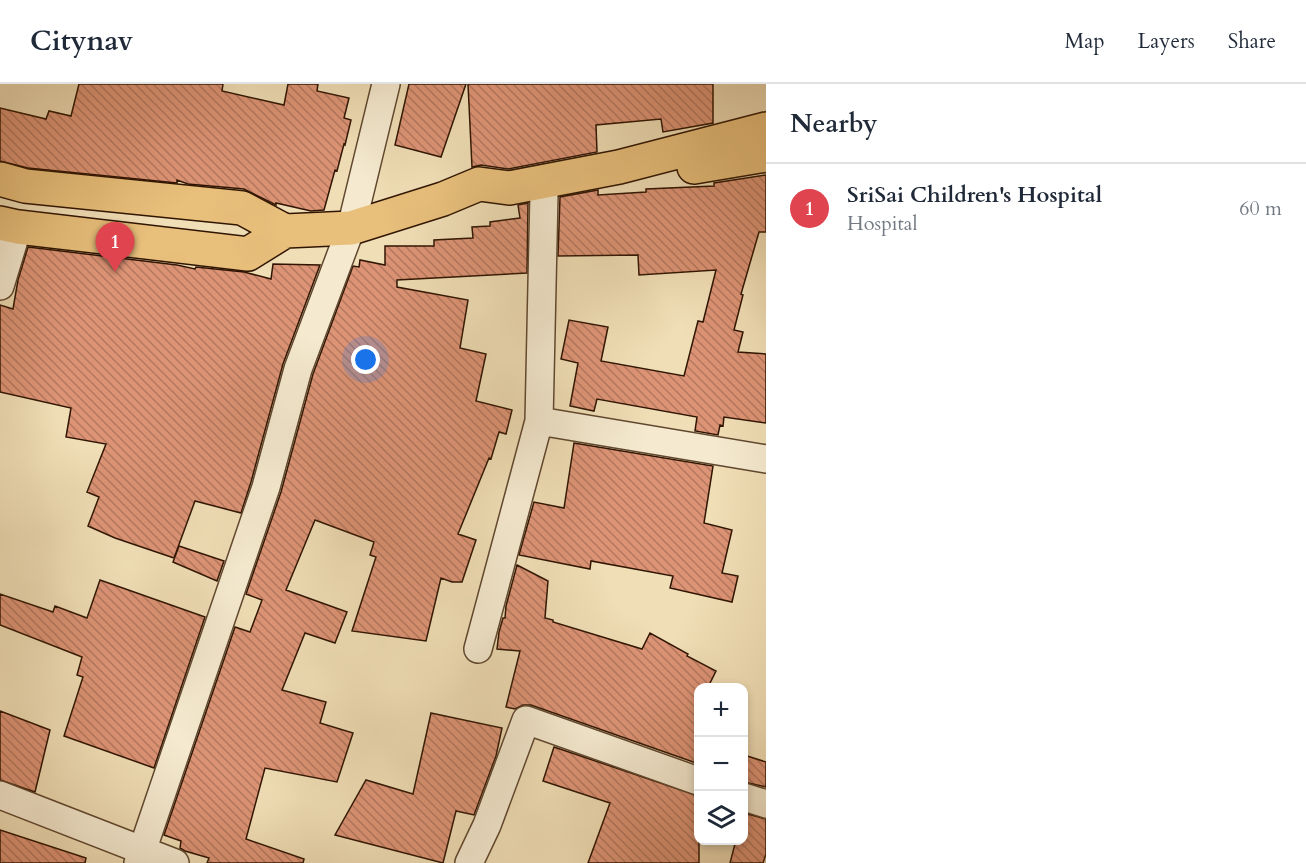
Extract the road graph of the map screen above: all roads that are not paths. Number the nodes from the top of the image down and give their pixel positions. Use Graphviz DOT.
graph roads {
  1 [pos="387,84"];
  2 [pos="766,129"];
  3 [pos="766,155"];
  4 [pos="0,180"];
  5 [pos="544,194"];
  6 [pos="443,199"];
  7 [pos="9,225"];
  8 [pos="351,228"];
  9 [pos="285,231"];
  10 [pos="0,286"];
  11 [pos="539,421"];
  12 [pos="766,459"];
  13 [pos="478,649"];
  14 [pos="694,779"];
  15 [pos="0,795"];
  16 [pos="748,797"];
  17 [pos="766,804"];
  18 [pos="140,857"];
  19 [pos="175,863"];
  20 [pos="469,863"];
  1 -- 8 [label="street"];
  2 -- 6 [label="main road"];
  3 -- 5 [label="main road"];
  4 -- 9 [label="main road"];
  5 -- 6 [label="main road"];
  5 -- 11 [label="street"];
  6 -- 8 [label="main road"];
  7 -- 9 [label="main road"];
  7 -- 10 [label="street"];
  8 -- 9 [label="main road"];
  8 -- 18 [label="street"];
  11 -- 12 [label="street"];
  11 -- 13 [label="street"];
  14 -- 20 [label="street"];
  15 -- 18 [label="street"];
  16 -- 17 [label="street"];
  18 -- 19 [label="street"];
}
